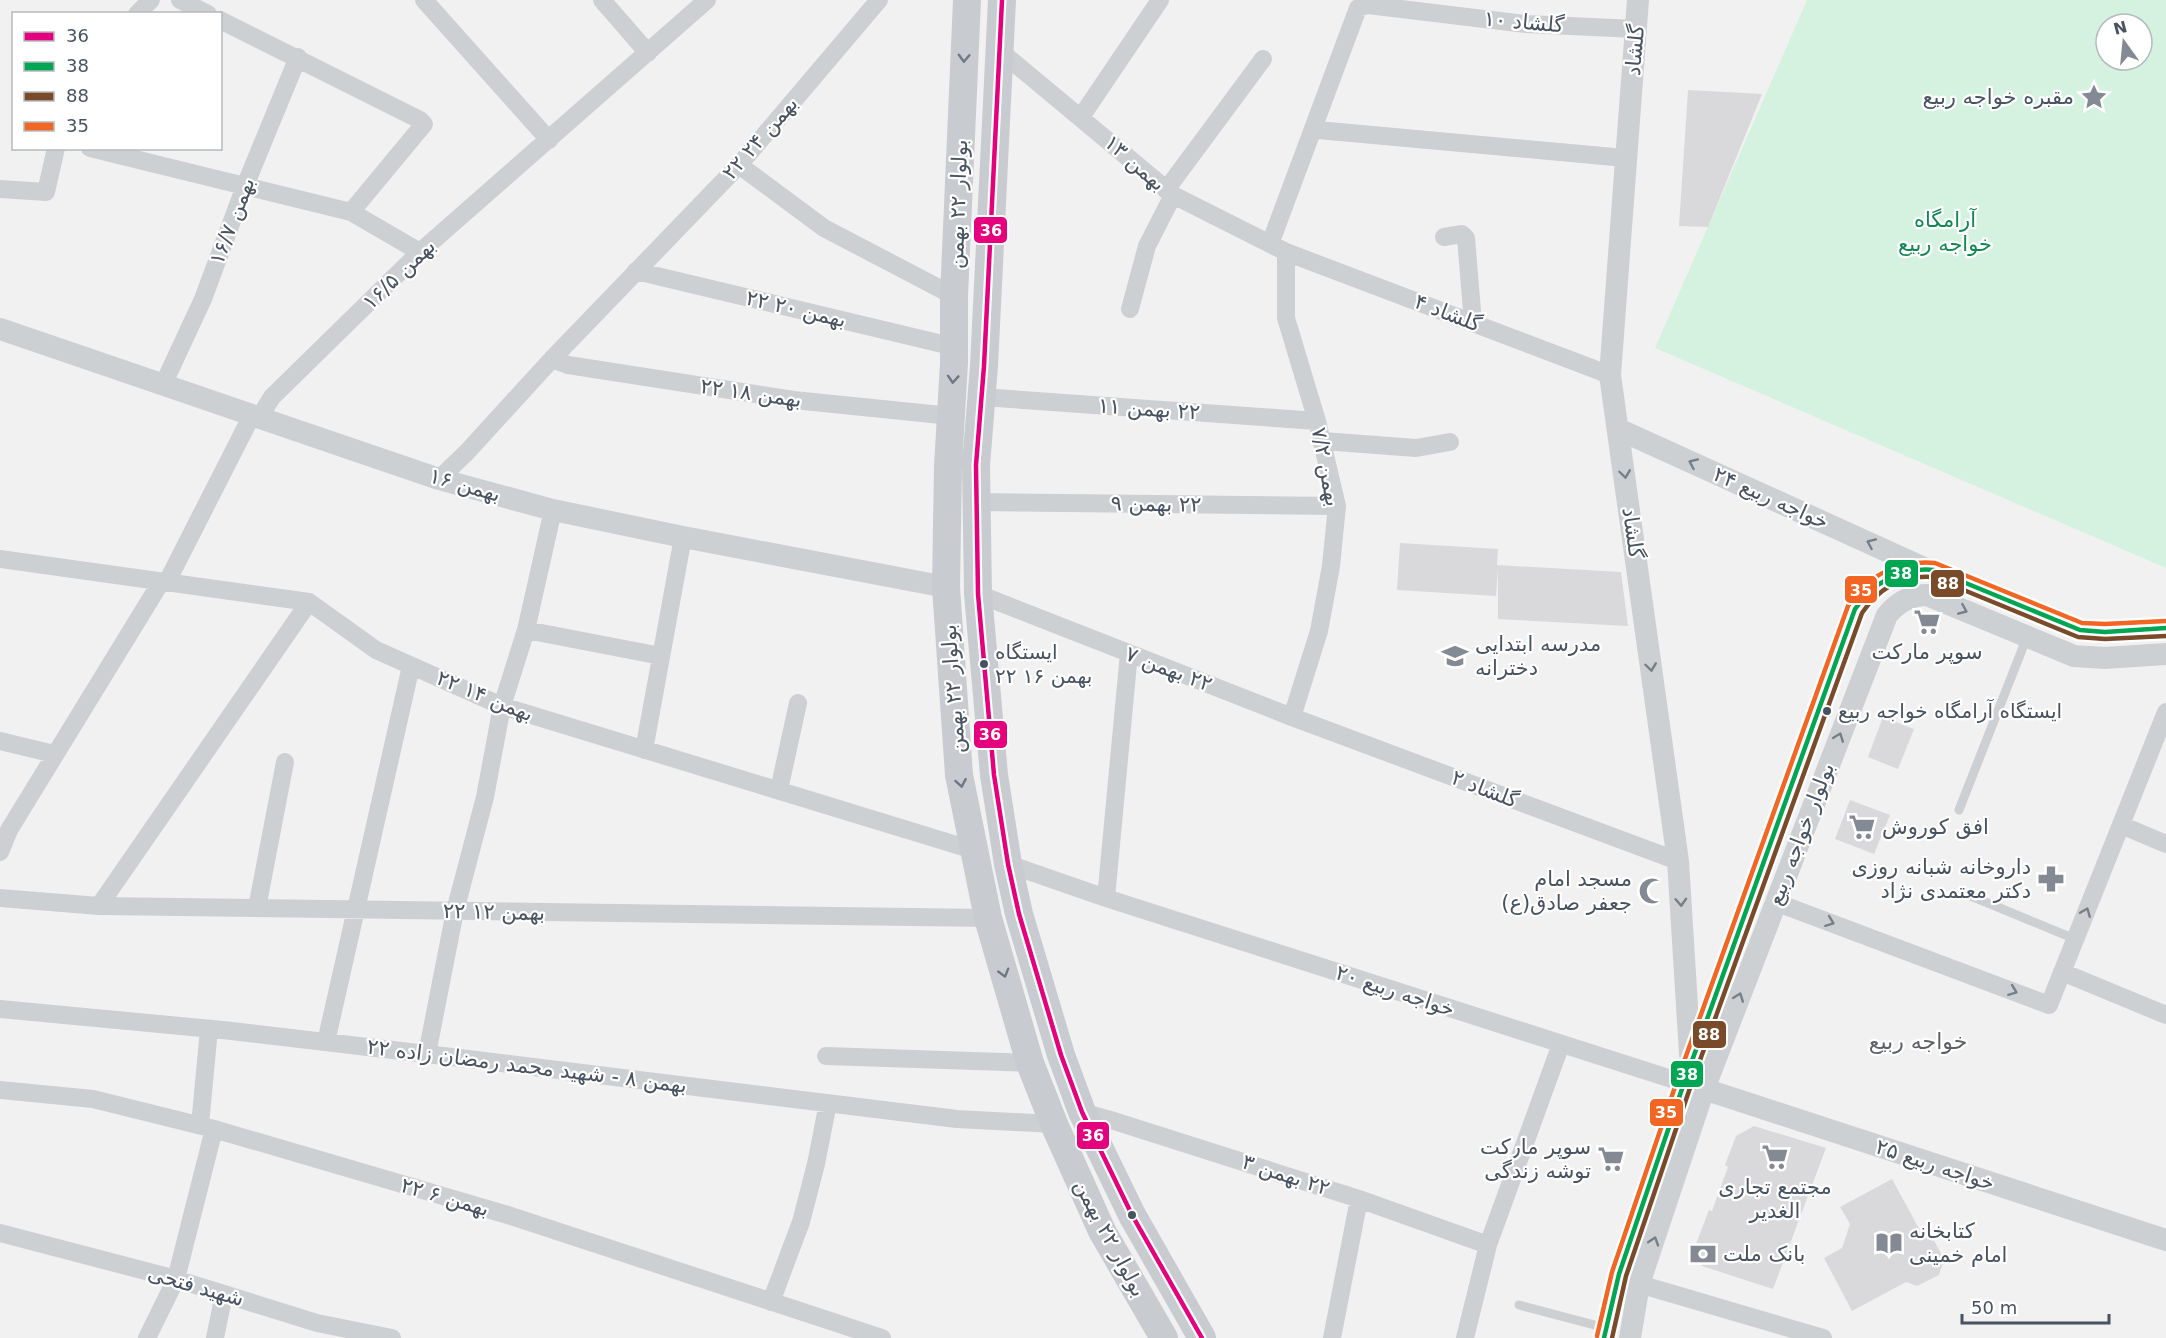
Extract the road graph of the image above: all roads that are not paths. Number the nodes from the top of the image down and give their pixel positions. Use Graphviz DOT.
graph roads {
  1 [pos="151,0"];
  2 [pos="180,0"];
  3 [pos="424,0"];
  4 [pos="602,0"];
  5 [pos="707,0"];
  6 [pos="879,0"];
  7 [pos="967,0"];
  8 [pos="1002,0"];
  9 [pos="1160,0"];
  10 [pos="1638,0"];
  11 [pos="139,12"];
  12 [pos="204,12"];
  13 [pos="222,21"];
  14 [pos="1636,29"];
  15 [pos="1000,51"];
  16 [pos="648,53"];
  17 [pos="298,57"];
  18 [pos="1263,59"];
  19 [pos="1082,117"];
  20 [pos="1315,126"];
  21 [pos="549,140"];
  22 [pos="56,150"];
  23 [pos="98,150"];
  24 [pos="1625,158"];
  25 [pos="739,165"];
  26 [pos="245,186"];
  27 [pos="0,189"];
  28 [pos="1170,193"];
  29 [pos="351,212"];
  30 [pos="1444,237"];
  31 [pos="1278,248"];
  32 [pos="420,252"];
  33 [pos="636,271"];
  34 [pos="954,296"];
  35 [pos="1130,309"];
  36 [pos="1473,323"];
  37 [pos="0,329"];
  38 [pos="955,347"];
  39 [pos="552,359"];
  40 [pos="1610,375"];
  41 [pos="163,384"];
  42 [pos="982,397"];
  43 [pos="255,416"];
  44 [pos="951,416"];
  45 [pos="1317,421"];
  46 [pos="1618,429"];
  47 [pos="1323,441"];
  48 [pos="1450,442"];
  49 [pos="439,479"];
  50 [pos="976,502"];
  51 [pos="1337,506"];
  52 [pos="553,510"];
  53 [pos="683,537"];
  54 [pos="0,559"];
  55 [pos="1924,568"];
  56 [pos="164,582"];
  57 [pos="946,586"];
  58 [pos="978,594"];
  59 [pos="309,602"];
  60 [pos="2166,628"];
  61 [pos="526,630"];
  62 [pos="2027,637"];
  63 [pos="1129,653"];
  64 [pos="2166,654"];
  65 [pos="661,656"];
  66 [pos="411,666"];
  67 [pos="798,703"];
  68 [pos="502,706"];
  69 [pos="2166,712"];
  70 [pos="1292,717"];
  71 [pos="0,741"];
  72 [pos="644,750"];
  73 [pos="54,754"];
  74 [pos="285,762"];
  75 [pos="779,790"];
  76 [pos="1959,810"];
  77 [pos="2121,825"];
  78 [pos="4,829"];
  79 [pos="2166,844"];
  80 [pos="973,850"];
  81 [pos="0,852"];
  82 [pos="1678,861"];
  83 [pos="1008,864"];
  84 [pos="1966,894"];
  85 [pos="0,898"];
  86 [pos="1106,898"];
  87 [pos="1775,902"];
  88 [pos="99,906"];
  89 [pos="257,908"];
  90 [pos="356,910"];
  91 [pos="455,911"];
  92 [pos="988,918"];
  93 [pos="2075,939"];
  94 [pos="2062,972"];
  95 [pos="0,1009"];
  96 [pos="2166,1015"];
  97 [pos="209,1029"];
  98 [pos="326,1042"];
  99 [pos="1562,1044"];
  100 [pos="427,1054"];
  101 [pos="826,1056"];
  102 [pos="1030,1063"];
  103 [pos="1693,1079"];
  104 [pos="0,1090"];
  105 [pos="828,1102"];
  106 [pos="1082,1113"];
  107 [pos="1054,1124"];
  108 [pos="207,1127"];
  109 [pos="1359,1199"];
  110 [pos="0,1233"];
  111 [pos="2166,1240"];
  112 [pos="1488,1245"];
  113 [pos="176,1279"];
  114 [pos="1639,1284"];
  115 [pos="224,1294"];
  116 [pos="771,1302"];
  117 [pos="1519,1305"];
  118 [pos="316,1330"];
  119 [pos="1606,1333"];
  120 [pos="147,1338"];
  121 [pos="215,1338"];
  122 [pos="392,1338"];
  123 [pos="882,1338"];
  124 [pos="1164,1338"];
  125 [pos="1202,1338"];
  126 [pos="1332,1338"];
  127 [pos="1465,1338"];
  128 [pos="1630,1338"];
  129 [pos="1823,1338"];
  1 -- 11 [label="street"];
  2 -- 12 [label="street"];
  3 -- 21 [label="street"];
  4 -- 16 [label="street"];
  5 -- 16 [label="street, بهمن ۱۶/۵"];
  6 -- 25 [label="street, ۲۲ بهمن ۲۴"];
  7 -- 34 [label="main road, بولوار ۲۲ بهمن, one-way"];
  8 -- 15 [label="main road, بولوار ۲۲ بهمن"];
  9 -- 19 [label="street"];
  10 -- 14 [label="street, گلشاد"];
  13 -- 17 [label="street"];
  14 -- 20 [label="street, گلشاد ۱۰"];
  14 -- 24 [label="street, گلشاد"];
  15 -- 19 [label="street, بهمن ۱۳"];
  15 -- 42 [label="main road, بولوار ۲۲ بهمن"];
  16 -- 21 [label="street, بهمن ۱۶/۵"];
  17 -- 26 [label="street, بهمن ۱۶/۷"];
  17 -- 29 [label="street"];
  18 -- 28 [label="street"];
  19 -- 28 [label="street, بهمن ۱۳"];
  20 -- 24 [label="street"];
  20 -- 31 [label="street"];
  21 -- 32 [label="street, بهمن ۱۶/۵"];
  22 -- 27 [label="street"];
  23 -- 26 [label="street"];
  24 -- 40 [label="street, گلشاد"];
  25 -- 33 [label="street, ۲۲ بهمن ۲۴"];
  25 -- 34 [label="street"];
  26 -- 29 [label="street"];
  26 -- 41 [label="street, بهمن ۱۶/۷"];
  28 -- 31 [label="street, بهمن ۱۳"];
  28 -- 35 [label="street"];
  29 -- 32 [label="street"];
  30 -- 36 [label="street"];
  31 -- 36 [label="street, گلشاد ۴"];
  31 -- 45 [label="street, بهمن ۷/۲"];
  32 -- 43 [label="street, بهمن ۱۶/۵"];
  33 -- 38 [label="street, ۲۲ بهمن ۲۰"];
  33 -- 39 [label="street, ۲۲ بهمن ۲۴"];
  34 -- 38 [label="main road, بولوار ۲۲ بهمن"];
  36 -- 40 [label="street, گلشاد ۴"];
  37 -- 41 [label="street, بهمن ۱۶"];
  38 -- 44 [label="main road, بولوار ۲۲ بهمن, one-way"];
  39 -- 44 [label="street, ۲۲ بهمن ۱۸"];
  39 -- 49 [label="street, ۲۲ بهمن ۲۴"];
  40 -- 46 [label="street, گلشاد"];
  41 -- 43 [label="street, بهمن ۱۶"];
  42 -- 45 [label="street, ٢٢ بهمن ١١"];
  42 -- 50 [label="main road, بولوار ۲۲ بهمن"];
  43 -- 49 [label="street, بهمن ۱۶"];
  43 -- 56 [label="street, بهمن ۱۶/۵"];
  44 -- 57 [label="main road, بولوار ۲۲ بهمن"];
  45 -- 47 [label="street, بهمن ۷/۲"];
  55 -- 46 [label="street, خواجه ربیع ۲۴, one-way"];
  46 -- 82 [label="street, گلشاد, one-way"];
  47 -- 48 [label="street"];
  47 -- 51 [label="street, بهمن ۷/۲"];
  49 -- 52 [label="street, بهمن ۱۶"];
  50 -- 51 [label="street, ٢٢ بهمن ۹"];
  50 -- 58 [label="main road, بولوار ۲۲ بهمن"];
  51 -- 70 [label="street, بهمن ۷/۲"];
  52 -- 53 [label="street, بهمن ۱۶"];
  52 -- 61 [label="street"];
  53 -- 57 [label="street, بهمن ۱۶"];
  53 -- 65 [label="street"];
  54 -- 56 [label="street, ۲۲ بهمن ۱۴"];
  55 -- 60 [label="street"];
  55 -- 103 [label="street, بولوار خواجه ربیع"];
  56 -- 59 [label="street, ۲۲ بهمن ۱۴"];
  56 -- 73 [label="street, بهمن ۱۶/۵"];
  57 -- 80 [label="main road, بولوار ۲۲ بهمن, one-way"];
  58 -- 63 [label="street, ٢٢ بهمن ٧"];
  58 -- 83 [label="main road, بولوار ۲۲ بهمن"];
  59 -- 66 [label="street, ۲۲ بهمن ۱۴"];
  59 -- 88 [label="street"];
  61 -- 65 [label="street"];
  61 -- 68 [label="street"];
  62 -- 64 [label="street, بولوار خواجه ربیع"];
  62 -- 76 [label="lane"];
  87 -- 62 [label="street, بولوار خواجه ربیع, one-way"];
  63 -- 70 [label="street, ٢٢ بهمن ٧"];
  63 -- 86 [label="street"];
  65 -- 72 [label="street"];
  66 -- 68 [label="street, ۲۲ بهمن ۱۴"];
  66 -- 90 [label="street"];
  67 -- 75 [label="street"];
  68 -- 72 [label="street, ۲۲ بهمن ۱۴"];
  68 -- 91 [label="street"];
  69 -- 77 [label="street"];
  70 -- 82 [label="street, گلشاد ۲"];
  71 -- 73 [label="street"];
  72 -- 75 [label="street, ۲۲ بهمن ۱۴"];
  73 -- 78 [label="street, بهمن ۱۶/۵"];
  74 -- 89 [label="street"];
  75 -- 80 [label="street, ۲۲ بهمن ۱۴"];
  77 -- 79 [label="street"];
  93 -- 77 [label="street, one-way"];
  78 -- 81 [label="street, بهمن ۱۶/۵"];
  80 -- 92 [label="main road, بولوار ۲۲ بهمن"];
  82 -- 103 [label="street, گلشاد, one-way"];
  83 -- 86 [label="street, خواجه ربیع ۲۰"];
  83 -- 106 [label="main road, بولوار ۲۲ بهمن"];
  84 -- 93 [label="lane"];
  85 -- 88 [label="street, ۲۲ بهمن ۱۲"];
  86 -- 99 [label="street, خواجه ربیع ۲۰"];
  87 -- 94 [label="street, one-way"];
  103 -- 87 [label="street, بولوار خواجه ربیع, one-way"];
  88 -- 89 [label="street, ۲۲ بهمن ۱۲"];
  89 -- 90 [label="street, ۲۲ بهمن ۱۲"];
  90 -- 91 [label="street, ۲۲ بهمن ۱۲"];
  90 -- 98 [label="street"];
  91 -- 92 [label="street, ۲۲ بهمن ۱۲"];
  91 -- 100 [label="street"];
  92 -- 102 [label="main road, بولوار ۲۲ بهمن, one-way"];
  93 -- 94 [label="street"];
  94 -- 96 [label="street"];
  95 -- 97 [label="street, ۲۲ بهمن ۸ - شهید محمد رمضان زاده"];
  97 -- 98 [label="street, ۲۲ بهمن ۸ - شهید محمد رمضان زاده"];
  97 -- 108 [label="street"];
  98 -- 100 [label="street, ۲۲ بهمن ۸ - شهید محمد رمضان زاده"];
  99 -- 103 [label="street, خواجه ربیع ۲۰"];
  99 -- 112 [label="street"];
  100 -- 105 [label="street, ۲۲ بهمن ۸ - شهید محمد رمضان زاده"];
  101 -- 102 [label="street"];
  102 -- 107 [label="main road, بولوار ۲۲ بهمن"];
  103 -- 111 [label="street, خواجه ربیع ۲۵"];
  114 -- 103 [label="street, بولوار خواجه ربیع, one-way"];
  103 -- 119 [label="street, بولوار خواجه ربیع"];
  104 -- 108 [label="street, ۲۲ بهمن ۶"];
  105 -- 107 [label="street, ۲۲ بهمن ۸ - شهید محمد رمضان زاده"];
  105 -- 116 [label="street"];
  106 -- 109 [label="street, ٢٢ بهمن ۳"];
  106 -- 125 [label="main road, بولوار ۲۲ بهمن"];
  107 -- 124 [label="main road, بولوار ۲۲ بهمن"];
  108 -- 113 [label="street"];
  108 -- 116 [label="street, ۲۲ بهمن ۶"];
  109 -- 112 [label="street, ٢٢ بهمن ۳"];
  109 -- 126 [label="street"];
  110 -- 113 [label="street, شهید فتحی"];
  112 -- 127 [label="street"];
  113 -- 115 [label="street, شهید فتحی"];
  113 -- 120 [label="street"];
  114 -- 128 [label="street, بولوار خواجه ربیع"];
  114 -- 129 [label="street"];
  115 -- 118 [label="street, شهید فتحی"];
  115 -- 121 [label="street"];
  116 -- 123 [label="street, ۲۲ بهمن ۶"];
  117 -- 119 [label="lane"];
  118 -- 122 [label="street, شهید فتحی"];
}
